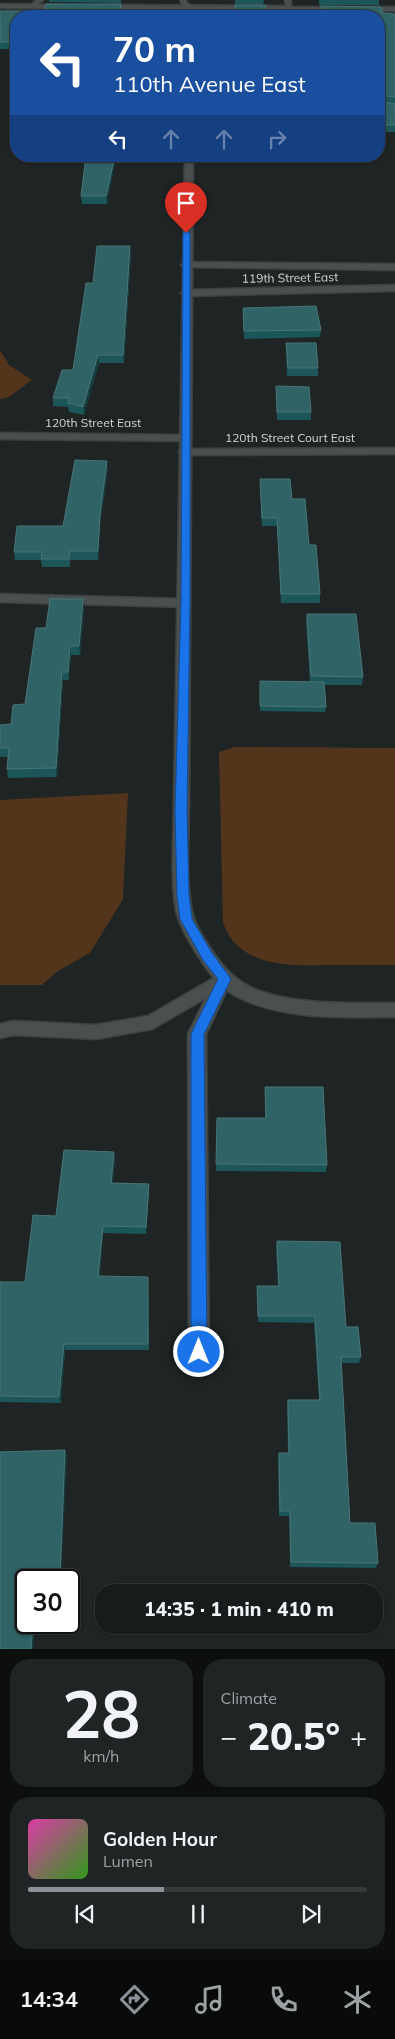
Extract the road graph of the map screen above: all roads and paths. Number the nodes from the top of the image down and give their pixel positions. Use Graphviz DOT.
graph roads {
  1 [pos="40,0"];
  2 [pos="183,0"];
  3 [pos="288,0"];
  4 [pos="0,6"];
  5 [pos="32,7"];
  6 [pos="71,7"];
  7 [pos="91,7"];
  8 [pos="191,7"];
  9 [pos="289,8"];
  10 [pos="395,9"];
  11 [pos="189,162"];
  12 [pos="186,265"];
  13 [pos="395,267"];
  14 [pos="395,288"];
  15 [pos="186,293"];
  16 [pos="0,436"];
  17 [pos="186,438"];
  18 [pos="395,451"];
  19 [pos="185,452"];
  20 [pos="0,598"];
  21 [pos="185,603"];
  22 [pos="224,979"];
  23 [pos="395,1010"];
  24 [pos="0,1031"];
  25 [pos="199,1352"];
  1 -- 5 [label="street"];
  2 -- 8 [label="street"];
  3 -- 9 [label="street"];
  4 -- 5 [label="street"];
  5 -- 6 [label="street"];
  7 -- 8 [label="street"];
  8 -- 9 [label="street"];
  9 -- 10 [label="street"];
  11 -- 12 [label="street"];
  12 -- 13 [label="street"];
  12 -- 15 [label="street"];
  14 -- 15 [label="street, 119th Street East"];
  15 -- 17 [label="street"];
  16 -- 17 [label="street, 120th Street East"];
  17 -- 19 [label="street"];
  18 -- 19 [label="street, 120th Street Court East"];
  19 -- 21 [label="street"];
  20 -- 21 [label="street"];
  21 -- 22 [label="street"];
  22 -- 23 [label="street"];
  22 -- 24 [label="street"];
  22 -- 25 [label="street"];
}
